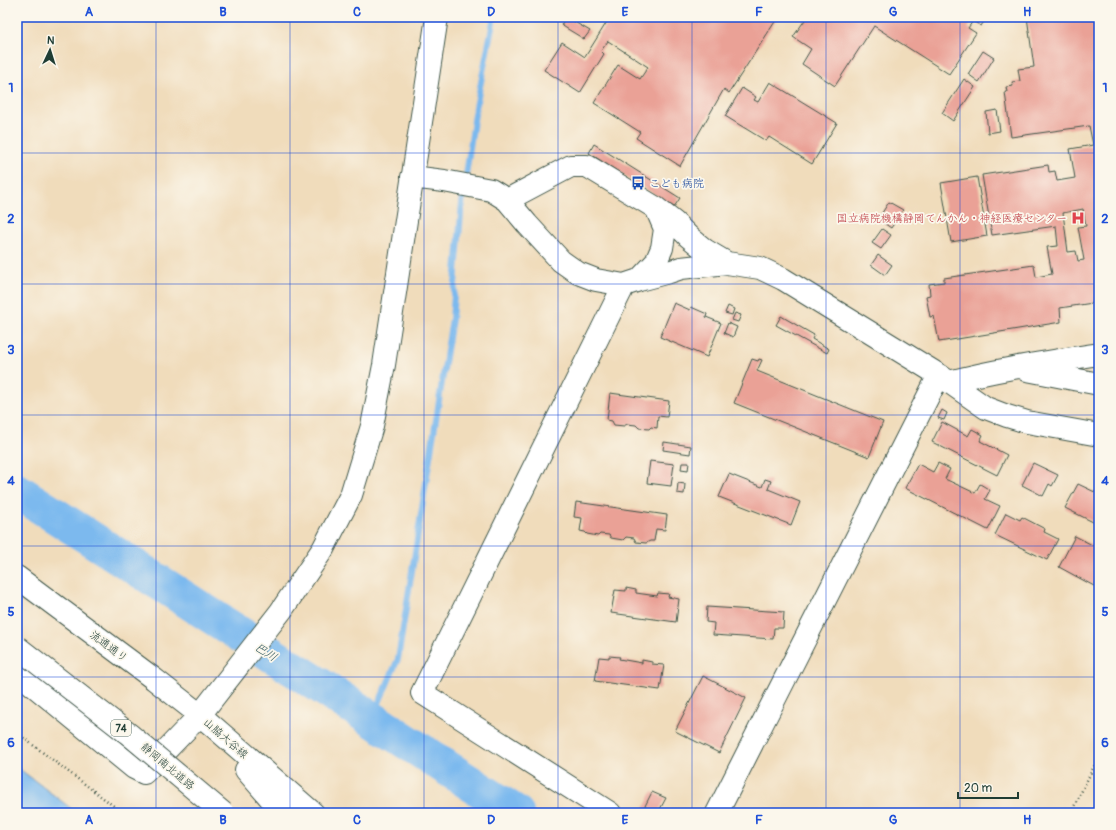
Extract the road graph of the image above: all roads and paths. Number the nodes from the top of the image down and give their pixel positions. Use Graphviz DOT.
graph roads {
  1 [pos="437,17"];
  2 [pos="412,178"];
  3 [pos="499,195"];
  4 [pos="656,208"];
  5 [pos="727,264"];
  6 [pos="632,282"];
  7 [pos="1099,354"];
  8 [pos="1014,368"];
  9 [pos="944,378"];
  10 [pos="1099,384"];
  11 [pos="1099,435"];
  12 [pos="17,577"];
  13 [pos="17,646"];
  14 [pos="17,660"];
  15 [pos="17,672"];
  16 [pos="200,715"];
  17 [pos="17,733"];
  18 [pos="1099,756"];
  19 [pos="123,813"];
  20 [pos="204,813"];
  21 [pos="223,813"];
  22 [pos="283,813"];
  23 [pos="312,813"];
  24 [pos="610,813"];
  25 [pos="718,813"];
  26 [pos="1071,813"];
  1 -- 2 [label="main road"];
  2 -- 3 [label="main road"];
  2 -- 16 [label="main road"];
  3 -- 4 [label="main road"];
  3 -- 6 [label="main road"];
  4 -- 5 [label="main road"];
  4 -- 6 [label="main road"];
  5 -- 6 [label="main road"];
  5 -- 9 [label="main road"];
  6 -- 24 [label="main road"];
  7 -- 8 [label="main road"];
  8 -- 9 [label="main road"];
  8 -- 10 [label="main road"];
  9 -- 11 [label="main road"];
  9 -- 25 [label="main road"];
  12 -- 16 [label="main road, 流通通り"];
  13 -- 21 [label="main road, 静岡南北道路 / 74, bridge"];
  14 -- 20 [label="main road, 静岡南北道路 / 74"];
  15 -- 16 [label="main road"];
  16 -- 22 [label="main road, 山脇大谷線"];
  16 -- 23 [label="main road, 山脇大谷線"];
  17 -- 19 [label="path"];
  18 -- 26 [label="path"];
}
